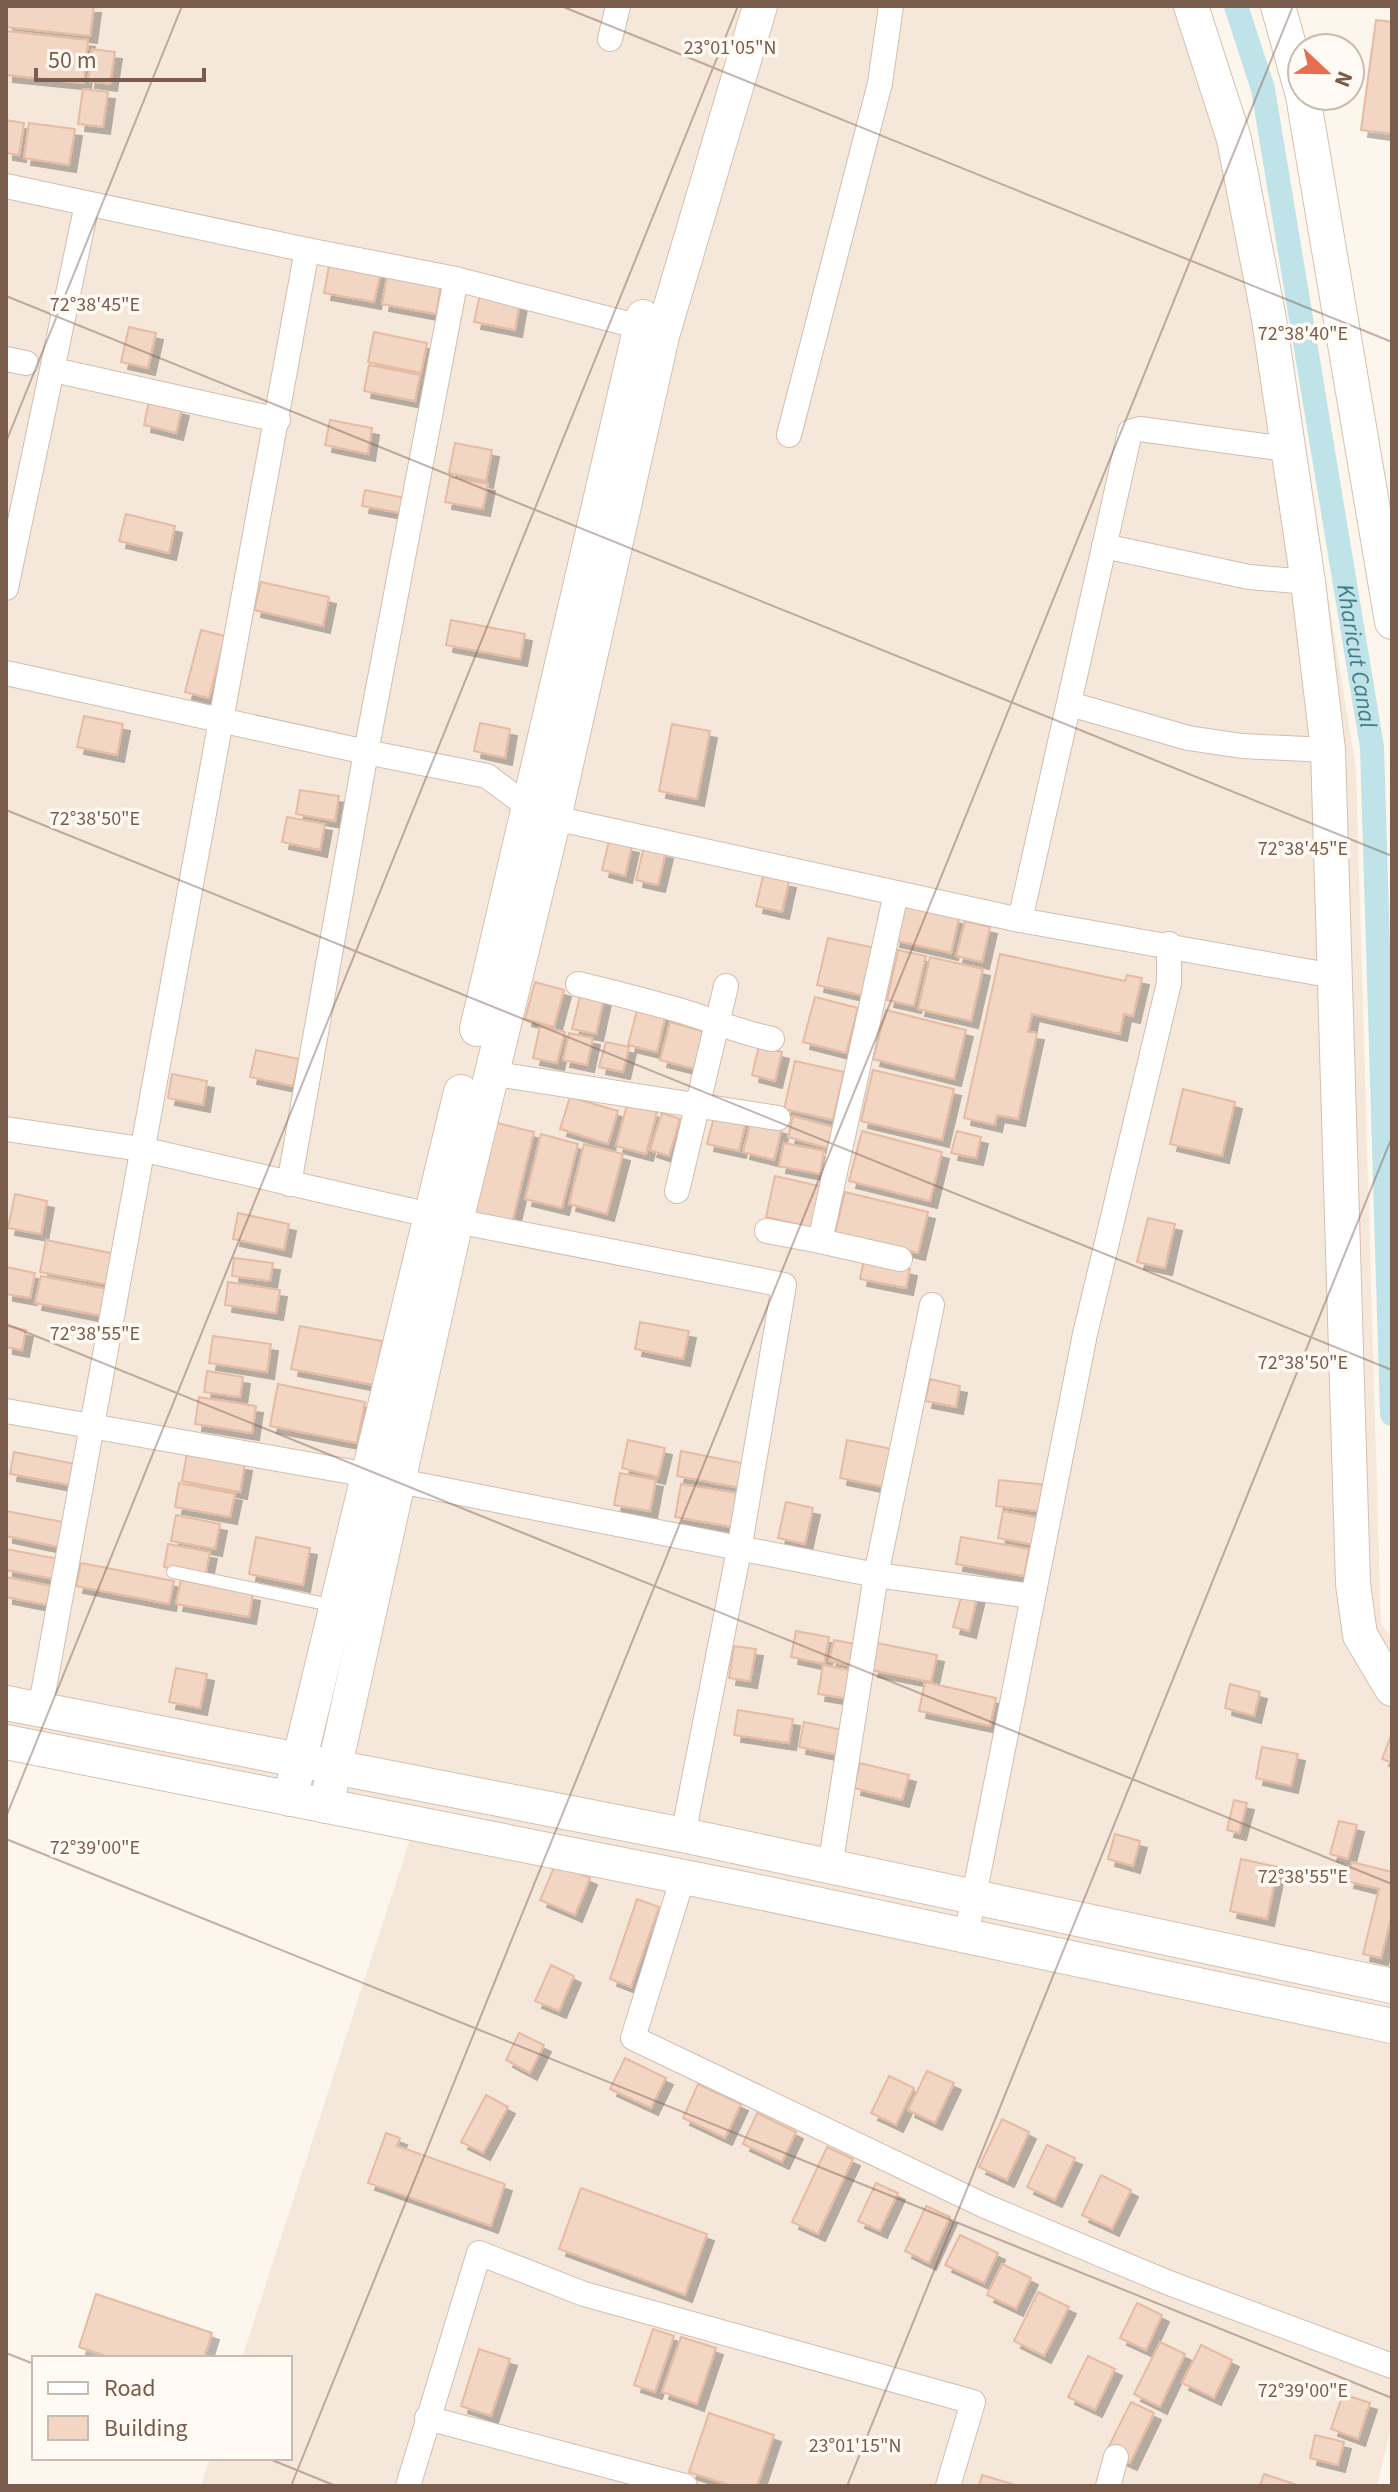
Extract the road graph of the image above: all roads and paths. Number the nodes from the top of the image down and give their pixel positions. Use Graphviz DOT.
graph roads {
  1 [pos="618,6"];
  2 [pos="735,6"];
  3 [pos="760,6"];
  4 [pos="891,6"];
  5 [pos="1191,6"];
  6 [pos="1278,6"];
  7 [pos="1286,35"];
  8 [pos="610,39"];
  9 [pos="1305,112"];
  10 [pos="6,186"];
  11 [pos="87,204"];
  12 [pos="307,250"];
  13 [pos="456,279"];
  14 [pos="640,327"];
  15 [pos="54,370"];
  16 [pos="278,420"];
  17 [pos="789,435"];
  18 [pos="1286,449"];
  19 [pos="1104,546"];
  20 [pos="1308,582"];
  21 [pos="6,588"];
  22 [pos="1392,622"];
  23 [pos="6,673"];
  24 [pos="1070,704"];
  25 [pos="221,717"];
  26 [pos="1328,750"];
  27 [pos="366,752"];
  28 [pos="542,813"];
  29 [pos="896,893"];
  30 [pos="1020,920"];
  31 [pos="1169,944"];
  32 [pos="1334,976"];
  33 [pos="578,984"];
  34 [pos="726,986"];
  35 [pos="716,1023"];
  36 [pos="772,1039"];
  37 [pos="490,1073"];
  38 [pos="695,1106"];
  39 [pos="778,1118"];
  40 [pos="6,1129"];
  41 [pos="141,1149"];
  42 [pos="289,1184"];
  43 [pos="677,1191"];
  44 [pos="444,1218"];
  45 [pos="767,1231"];
  46 [pos="820,1241"];
  47 [pos="900,1259"];
  48 [pos="932,1305"];
  49 [pos="6,1411"];
  50 [pos="91,1425"];
  51 [pos="383,1478"];
  52 [pos="739,1550"];
  53 [pos="173,1572"];
  54 [pos="876,1575"];
  55 [pos="1032,1596"];
  56 [pos="338,1607"];
  57 [pos="1392,1689"];
  58 [pos="6,1703"];
  59 [pos="40,1710"];
  60 [pos="6,1742"];
  61 [pos="300,1760"];
  62 [pos="334,1767"];
  63 [pos="290,1799"];
  64 [pos="326,1806"];
  65 [pos="683,1835"];
  66 [pos="830,1867"];
  67 [pos="683,1877"];
  68 [pos="972,1897"];
  69 [pos="966,1936"];
  70 [pos="1392,1986"];
  71 [pos="1392,2026"];
  72 [pos="1392,2366"];
  73 [pos="427,2418"];
  74 [pos="1116,2457"];
  75 [pos="408,2486"];
  76 [pos="685,2486"];
  77 [pos="948,2486"];
  78 [pos="1108,2486"];
  1 -- 8 [label="street"];
  2 -- 14 [label="street"];
  3 -- 28 [label="street"];
  4 -- 17 [label="street"];
  5 -- 18 [label="street"];
  6 -- 7 [label="street"];
  9 -- 22 [label="street"];
  10 -- 11 [label="street"];
  11 -- 12 [label="street"];
  11 -- 15 [label="street"];
  12 -- 13 [label="street"];
  12 -- 16 [label="street"];
  13 -- 14 [label="street"];
  13 -- 27 [label="street"];
  14 -- 28 [label="street"];
  15 -- 16 [label="street"];
  15 -- 21 [label="street"];
  16 -- 25 [label="street"];
  18 -- 19 [label="street"];
  18 -- 20 [label="street"];
  19 -- 20 [label="street"];
  19 -- 24 [label="street"];
  20 -- 26 [label="street"];
  23 -- 25 [label="street"];
  24 -- 26 [label="street"];
  24 -- 30 [label="street"];
  25 -- 27 [label="street"];
  25 -- 41 [label="street"];
  26 -- 32 [label="street"];
  27 -- 28 [label="street"];
  27 -- 42 [label="street"];
  28 -- 29 [label="street"];
  28 -- 37 [label="street"];
  28 -- 44 [label="street"];
  29 -- 30 [label="street"];
  29 -- 46 [label="street"];
  30 -- 31 [label="street"];
  31 -- 32 [label="street"];
  31 -- 55 [label="street"];
  32 -- 57 [label="street"];
  33 -- 35 [label="street"];
  34 -- 35 [label="street"];
  35 -- 36 [label="street"];
  35 -- 38 [label="street"];
  37 -- 38 [label="street"];
  37 -- 44 [label="street"];
  38 -- 39 [label="street"];
  38 -- 43 [label="street"];
  40 -- 41 [label="street"];
  41 -- 42 [label="street"];
  41 -- 50 [label="street"];
  42 -- 44 [label="street"];
  44 -- 51 [label="street"];
  44 -- 52 [label="street"];
  45 -- 46 [label="street"];
  46 -- 47 [label="street"];
  48 -- 54 [label="street"];
  49 -- 50 [label="street"];
  50 -- 51 [label="street"];
  50 -- 59 [label="street"];
  51 -- 52 [label="street"];
  51 -- 56 [label="street"];
  51 -- 62 [label="street"];
  52 -- 54 [label="street"];
  52 -- 65 [label="street"];
  53 -- 56 [label="lane"];
  54 -- 55 [label="street"];
  54 -- 66 [label="street"];
  55 -- 68 [label="street"];
  56 -- 61 [label="street"];
  58 -- 59 [label="street"];
  59 -- 61 [label="street"];
  60 -- 63 [label="street"];
  61 -- 62 [label="street"];
  61 -- 63 [label="street"];
  62 -- 64 [label="street"];
  62 -- 65 [label="street"];
  63 -- 64 [label="street"];
  64 -- 67 [label="street"];
  65 -- 66 [label="street"];
  66 -- 68 [label="street"];
  67 -- 69 [label="street"];
  67 -- 72 [label="street"];
  68 -- 69 [label="street"];
  68 -- 70 [label="street"];
  69 -- 71 [label="street"];
  73 -- 75 [label="street"];
  73 -- 76 [label="street"];
  73 -- 77 [label="street"];
  74 -- 78 [label="street"];
}
